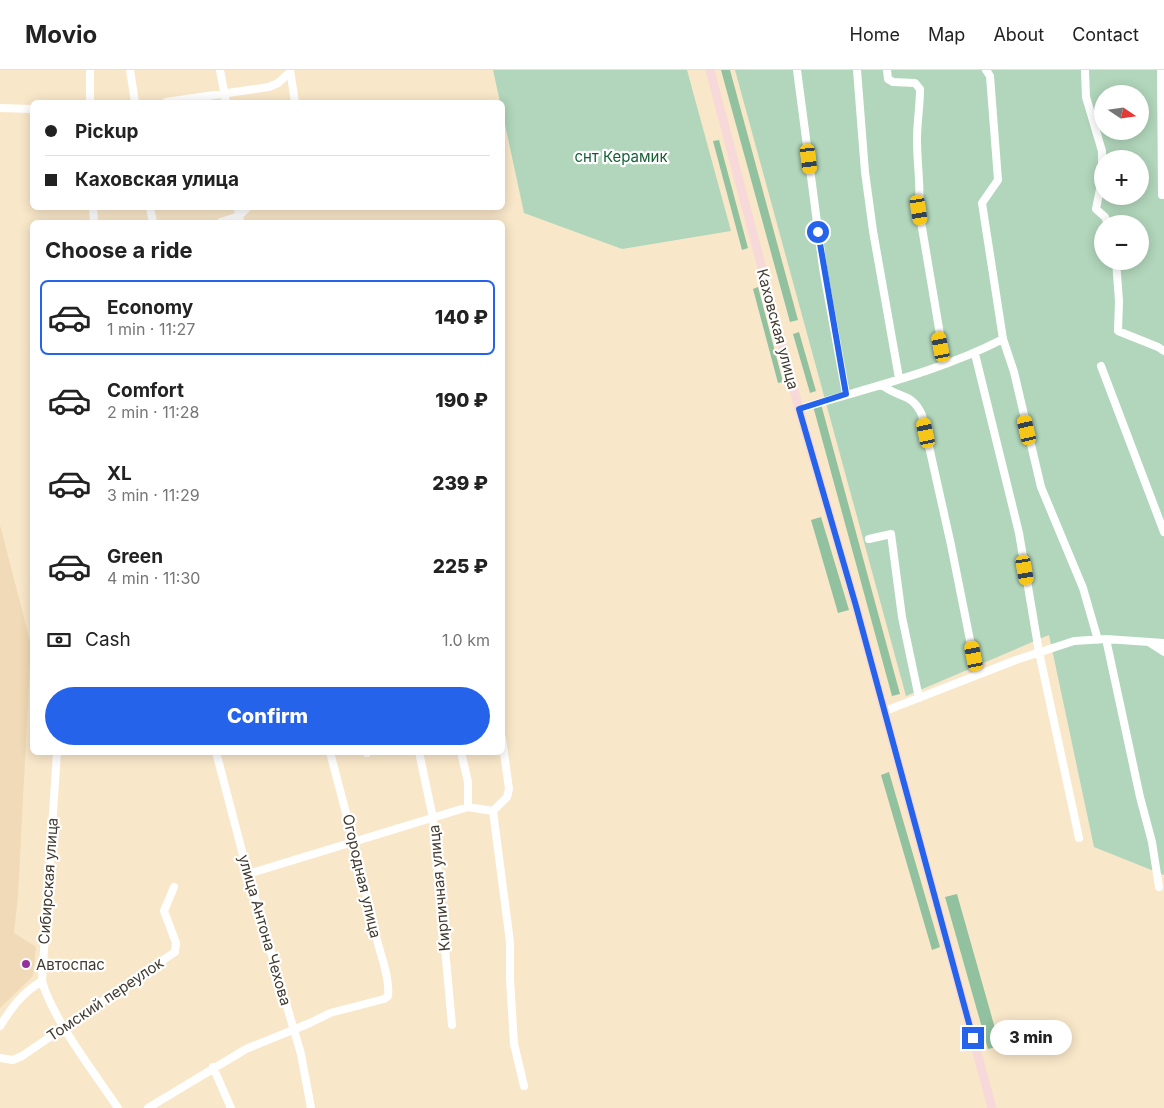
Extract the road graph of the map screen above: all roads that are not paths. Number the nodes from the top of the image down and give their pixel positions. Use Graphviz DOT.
graph roads {
  1 [pos="90,70"];
  2 [pos="130,70"];
  3 [pos="220,70"];
  4 [pos="710,70"];
  5 [pos="797,70"];
  6 [pos="857,70"];
  7 [pos="886,70"];
  8 [pos="986,70"];
  9 [pos="1085,70"];
  10 [pos="1161,70"];
  11 [pos="290,71"];
  12 [pos="224,93"];
  13 [pos="90,100"];
  14 [pos="135,100"];
  15 [pos="179,100"];
  16 [pos="226,100"];
  17 [pos="295,100"];
  18 [pos="0,108"];
  19 [pos="30,109"];
  20 [pos="1162,195"];
  21 [pos="1103,215"];
  22 [pos="1117,270"];
  23 [pos="1003,340"];
  24 [pos="1164,351"];
  25 [pos="976,354"];
  26 [pos="945,364"];
  27 [pos="1101,366"];
  28 [pos="899,378"];
  29 [pos="882,385"];
  30 [pos="846,394"];
  31 [pos="799,409"];
  32 [pos="1164,532"];
  33 [pos="869,539"];
  34 [pos="1102,639"];
  35 [pos="1164,642"];
  36 [pos="1150,643"];
  37 [pos="1039,652"];
  38 [pos="1164,652"];
  39 [pos="977,675"];
  40 [pos="919,698"];
  41 [pos="885,711"];
  42 [pos="57,755"];
  43 [pos="217,755"];
  44 [pos="331,755"];
  45 [pos="420,755"];
  46 [pos="462,755"];
  47 [pos="504,755"];
  48 [pos="468,807"];
  49 [pos="493,811"];
  50 [pos="433,818"];
  51 [pos="1079,838"];
  52 [pos="352,844"];
  53 [pos="248,874"];
  54 [pos="174,887"];
  55 [pos="1159,887"];
  56 [pos="42,982"];
  57 [pos="452,1025"];
  58 [pos="0,1026"];
  59 [pos="65,1027"];
  60 [pos="294,1029"];
  61 [pos="0,1058"];
  62 [pos="213,1067"];
  63 [pos="524,1086"];
  64 [pos="118,1108"];
  65 [pos="148,1108"];
  66 [pos="231,1108"];
  67 [pos="311,1108"];
  68 [pos="992,1108"];
  1 -- 13 [label="street"];
  2 -- 14 [label="street"];
  3 -- 12 [label="street"];
  4 -- 31 [label="main road, Каховская улица"];
  5 -- 30 [label="street"];
  6 -- 28 [label="street"];
  7 -- 26 [label="street"];
  8 -- 23 [label="street"];
  9 -- 21 [label="street"];
  10 -- 20 [label="street"];
  11 -- 12 [label="street"];
  11 -- 17 [label="street"];
  12 -- 15 [label="street"];
  12 -- 16 [label="street"];
  18 -- 19 [label="street"];
  22 -- 24 [label="street"];
  23 -- 25 [label="street"];
  23 -- 34 [label="street"];
  25 -- 26 [label="street"];
  25 -- 37 [label="street"];
  26 -- 28 [label="street"];
  27 -- 32 [label="street"];
  28 -- 29 [label="street"];
  29 -- 30 [label="street"];
  29 -- 39 [label="street"];
  30 -- 31 [label="street"];
  31 -- 41 [label="main road, Каховская улица"];
  33 -- 40 [label="street"];
  34 -- 36 [label="street"];
  34 -- 37 [label="street"];
  34 -- 55 [label="street"];
  35 -- 36 [label="street"];
  36 -- 38 [label="street"];
  37 -- 39 [label="street"];
  37 -- 51 [label="street"];
  39 -- 40 [label="street"];
  40 -- 41 [label="street"];
  41 -- 68 [label="main road, Каховская улица"];
  42 -- 56 [label="street, Сибирская улица"];
  43 -- 53 [label="street, улица Антона Чехова"];
  44 -- 52 [label="street, Огородная улица"];
  45 -- 50 [label="street, Кирпичная улица"];
  46 -- 48 [label="street"];
  47 -- 49 [label="street"];
  48 -- 49 [label="street"];
  48 -- 50 [label="street"];
  49 -- 63 [label="street"];
  50 -- 52 [label="street"];
  50 -- 57 [label="street, Кирпичная улица"];
  52 -- 53 [label="street"];
  52 -- 60 [label="street, Огородная улица"];
  53 -- 60 [label="street, улица Антона Чехова"];
  54 -- 59 [label="street, Томский переулок"];
  56 -- 58 [label="street"];
  56 -- 59 [label="street, Сибирская улица"];
  59 -- 61 [label="street, Томский переулок"];
  59 -- 64 [label="street, Сибирская улица"];
  60 -- 62 [label="street"];
  60 -- 67 [label="street, улица Антона Чехова"];
  62 -- 65 [label="street"];
  62 -- 66 [label="street"];
}
